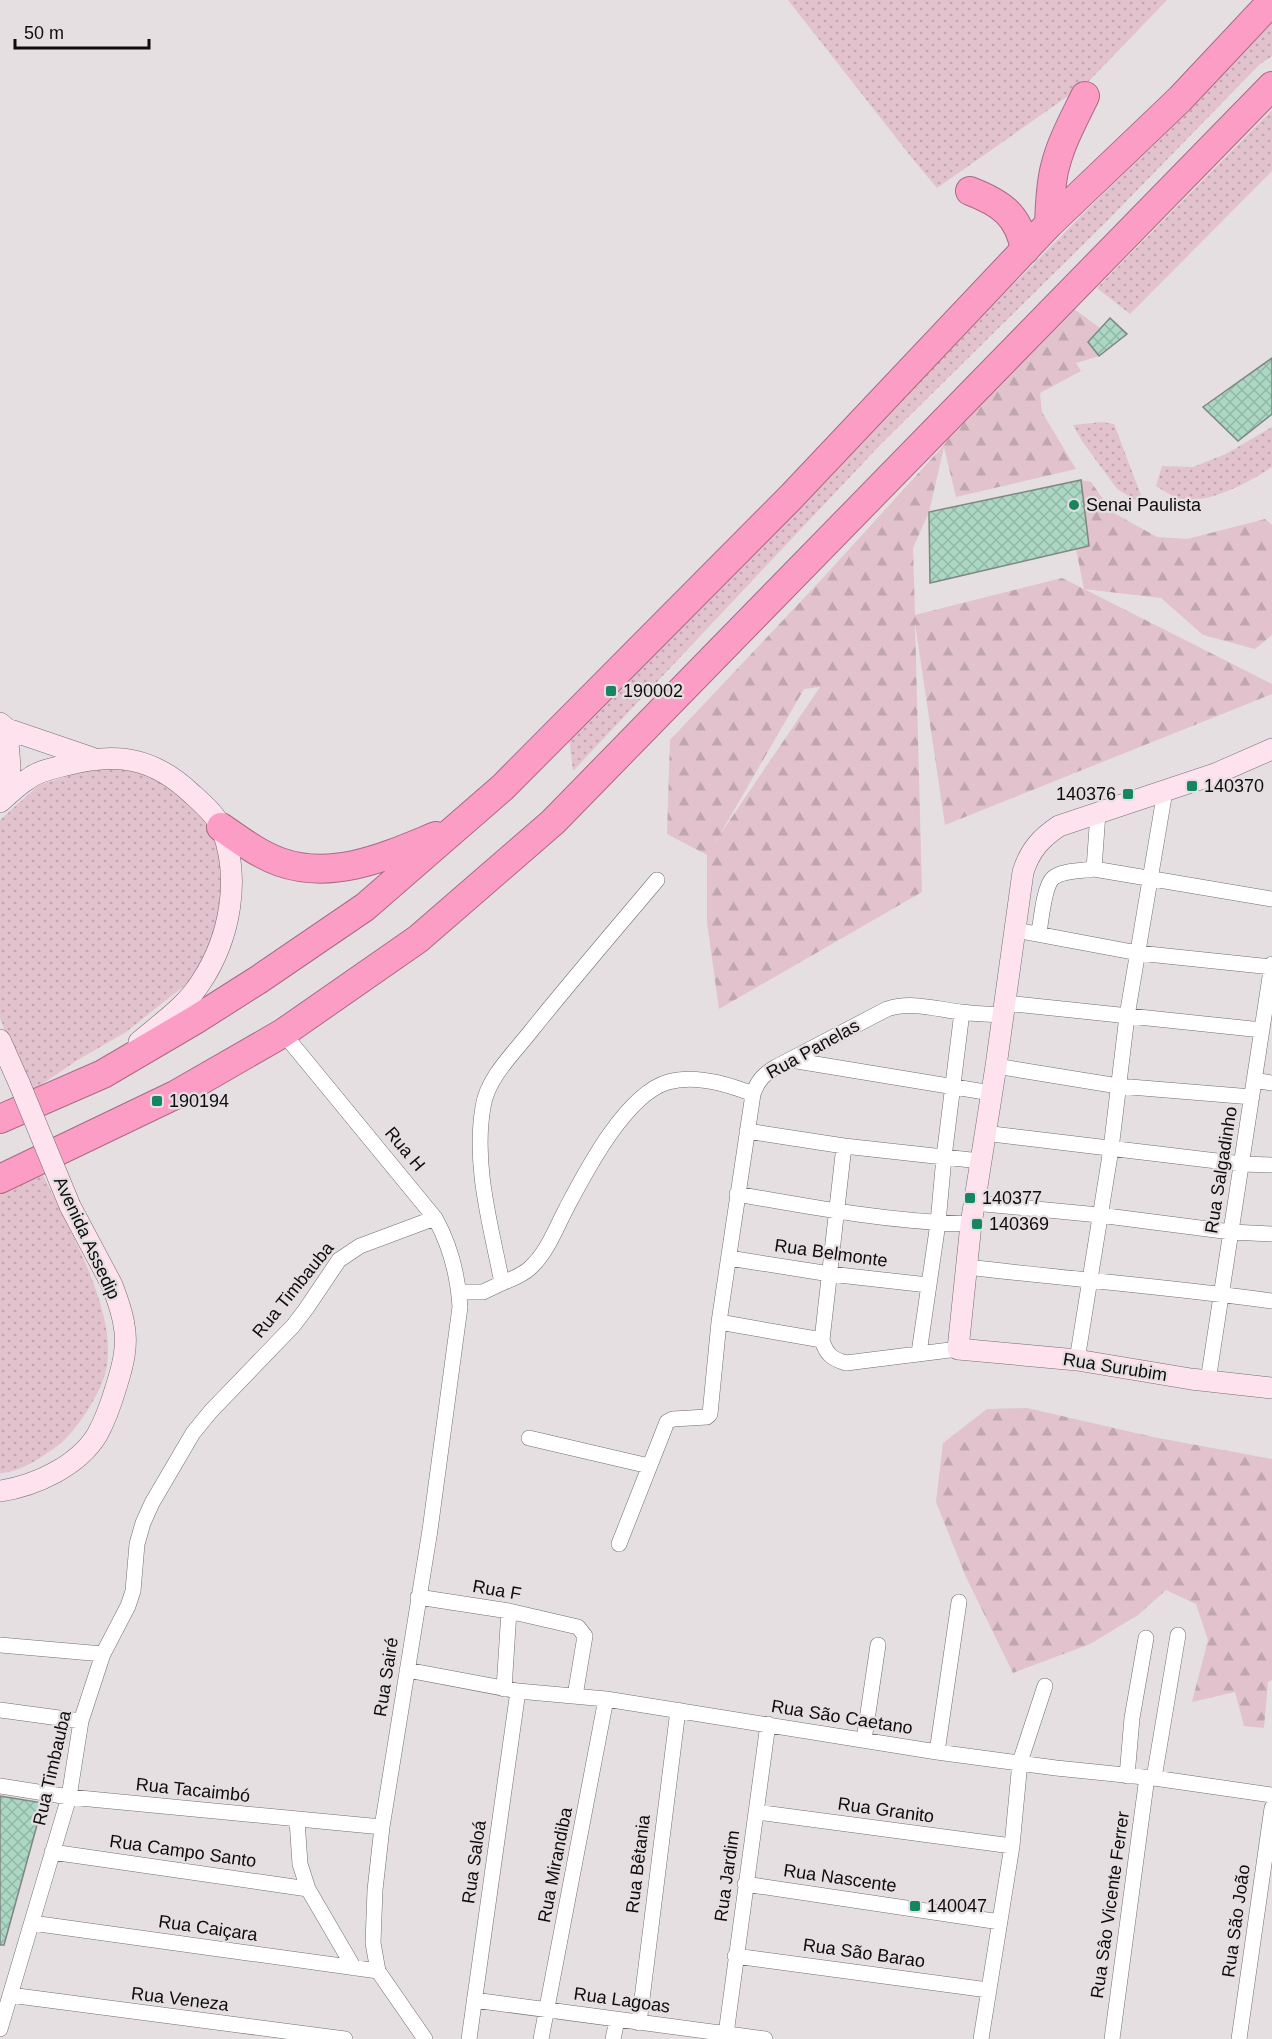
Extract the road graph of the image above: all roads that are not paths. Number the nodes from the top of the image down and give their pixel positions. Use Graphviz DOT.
graph roads {
  1 [pos="1272,1"];
  2 [pos="1272,86"];
  3 [pos="1085,96"];
  4 [pos="970,191"];
  5 [pos="1049,224"];
  6 [pos="1025,250"];
  7 [pos="3,726"];
  8 [pos="1272,748"];
  9 [pos="92,758"];
  10 [pos="1165,791"];
  11 [pos="4,799"];
  12 [pos="1098,813"];
  13 [pos="460,826"];
  14 [pos="221,827"];
  15 [pos="1094,869"];
  16 [pos="657,880"];
  17 [pos="1150,880"];
  18 [pos="1272,899"];
  19 [pos="1016,930"];
  20 [pos="1039,933"];
  21 [pos="1138,953"];
  22 [pos="1272,966"];
  23 [pos="1004,1009"];
  24 [pos="962,1012"];
  25 [pos="1269,1013"];
  26 [pos="1127,1016"];
  27 [pos="1262,1030"];
  28 [pos="283,1033"];
  29 [pos="0,1040"];
  30 [pos="791,1059"];
  31 [pos="996,1066"];
  32 [pos="103,1074"];
  33 [pos="1254,1080"];
  34 [pos="1272,1083"];
  35 [pos="1118,1086"];
  36 [pos="952,1088"];
  37 [pos="991,1093"];
  38 [pos="753,1094"];
  39 [pos="1252,1097"];
  40 [pos="0,1119"];
  41 [pos="747,1131"];
  42 [pos="984,1133"];
  43 [pos="844,1146"];
  44 [pos="1111,1149"];
  45 [pos="944,1157"];
  46 [pos="980,1161"];
  47 [pos="1242,1164"];
  48 [pos="1272,1165"];
  49 [pos="0,1179"];
  50 [pos="737,1194"];
  51 [pos="974,1203"];
  52 [pos="837,1212"];
  53 [pos="1099,1215"];
  54 [pos="435,1218"];
  55 [pos="938,1223"];
  56 [pos="970,1224"];
  57 [pos="1231,1232"];
  58 [pos="1272,1234"];
  59 [pos="729,1258"];
  60 [pos="967,1267"];
  61 [pos="830,1274"];
  62 [pos="1089,1281"];
  63 [pos="502,1283"];
  64 [pos="928,1286"];
  65 [pos="1222,1294"];
  66 [pos="460,1299"];
  67 [pos="1272,1301"];
  68 [pos="719,1322"];
  69 [pos="822,1340"];
  70 [pos="958,1349"];
  71 [pos="919,1353"];
  72 [pos="1077,1360"];
  73 [pos="1208,1381"];
  74 [pos="1272,1388"];
  75 [pos="529,1438"];
  76 [pos="649,1466"];
  77 [pos="0,1491"];
  78 [pos="619,1544"];
  79 [pos="418,1597"];
  80 [pos="959,1602"];
  81 [pos="509,1611"];
  82 [pos="1178,1635"];
  83 [pos="1146,1638"];
  84 [pos="0,1645"];
  85 [pos="878,1645"];
  86 [pos="103,1654"];
  87 [pos="407,1670"];
  88 [pos="1045,1686"];
  89 [pos="511,1690"];
  90 [pos="575,1696"];
  91 [pos="606,1699"];
  92 [pos="0,1710"];
  93 [pos="678,1710"];
  94 [pos="81,1721"];
  95 [pos="768,1724"];
  96 [pos="864,1740"];
  97 [pos="937,1752"];
  98 [pos="1020,1762"];
  99 [pos="1127,1776"];
  100 [pos="1150,1777"];
  101 [pos="0,1786"];
  102 [pos="1272,1794"];
  103 [pos="69,1797"];
  104 [pos="1272,1808"];
  105 [pos="756,1812"];
  106 [pos="297,1820"];
  107 [pos="382,1827"];
  108 [pos="1012,1846"];
  109 [pos="52,1852"];
  110 [pos="745,1884"];
  111 [pos="308,1889"];
  112 [pos="1000,1922"];
  113 [pos="32,1923"];
  114 [pos="735,1956"];
  115 [pos="354,1968"];
  116 [pos="378,1971"];
  117 [pos="988,1990"];
  118 [pos="10,1995"];
  119 [pos="474,2000"];
  120 [pos="546,2009"];
  121 [pos="617,2020"];
  122 [pos="639,2023"];
  123 [pos="0,2030"];
  124 [pos="679,2033"];
  125 [pos="726,2034"];
  126 [pos="345,2039"];
  127 [pos="425,2039"];
  128 [pos="469,2039"];
  129 [pos="541,2039"];
  130 [pos="613,2039"];
  131 [pos="765,2039"];
  132 [pos="981,2039"];
  133 [pos="1112,2039"];
  134 [pos="1239,2039"];
  1 -- 5 [label="highway"];
  2 -- 28 [label="highway"];
  3 -- 5 [label="highway"];
  4 -- 6 [label="highway"];
  5 -- 6 [label="highway"];
  6 -- 13 [label="highway"];
  7 -- 9 [label="street"];
  7 -- 11 [label="street"];
  8 -- 10 [label="street"];
  9 -- 11 [label="street"];
  9 -- 14 [label="street"];
  10 -- 12 [label="street"];
  10 -- 17 [label="street"];
  12 -- 15 [label="street"];
  12 -- 19 [label="street"];
  13 -- 14 [label="highway"];
  13 -- 32 [label="highway"];
  14 -- 32 [label="street"];
  15 -- 17 [label="street"];
  15 -- 20 [label="street"];
  16 -- 63 [label="street"];
  17 -- 18 [label="street"];
  17 -- 21 [label="street"];
  19 -- 20 [label="street"];
  19 -- 23 [label="street"];
  20 -- 21 [label="street"];
  21 -- 22 [label="street"];
  21 -- 26 [label="street"];
  22 -- 25 [label="street, Rua Salgadinho"];
  23 -- 24 [label="street, Rua Panelas"];
  23 -- 26 [label="street, Rua Panelas"];
  23 -- 31 [label="street"];
  24 -- 30 [label="street, Rua Panelas"];
  24 -- 36 [label="street"];
  25 -- 27 [label="street, Rua Salgadinho"];
  26 -- 27 [label="street, Rua Panelas"];
  26 -- 35 [label="street"];
  27 -- 33 [label="street, Rua Salgadinho"];
  28 -- 49 [label="highway"];
  28 -- 54 [label="street, Rua H"];
  29 -- 77 [label="street, Avenida Assedip, bridge"];
  30 -- 36 [label="street"];
  30 -- 38 [label="street, Rua Panelas"];
  31 -- 35 [label="street"];
  31 -- 37 [label="street"];
  32 -- 40 [label="highway"];
  33 -- 34 [label="street"];
  33 -- 39 [label="street, Rua Salgadinho"];
  35 -- 39 [label="street"];
  35 -- 44 [label="street"];
  36 -- 37 [label="street"];
  36 -- 45 [label="street"];
  37 -- 42 [label="street"];
  38 -- 41 [label="street, Rua Panelas"];
  38 -- 63 [label="street"];
  39 -- 47 [label="street, Rua Salgadinho"];
  41 -- 43 [label="street"];
  41 -- 50 [label="street, Rua Panelas"];
  42 -- 44 [label="street"];
  42 -- 46 [label="street"];
  43 -- 45 [label="street"];
  43 -- 52 [label="street"];
  44 -- 47 [label="street"];
  44 -- 53 [label="street"];
  45 -- 46 [label="street"];
  45 -- 55 [label="street"];
  46 -- 51 [label="street"];
  47 -- 48 [label="street"];
  47 -- 57 [label="street, Rua Salgadinho"];
  50 -- 52 [label="street"];
  50 -- 59 [label="street, Rua Panelas"];
  51 -- 53 [label="street"];
  51 -- 56 [label="street"];
  52 -- 55 [label="street"];
  52 -- 61 [label="street"];
  53 -- 57 [label="street"];
  53 -- 62 [label="street"];
  54 -- 66 [label="street, Rua H"];
  54 -- 86 [label="street, Rua Timbauba"];
  55 -- 56 [label="street"];
  55 -- 64 [label="street"];
  56 -- 60 [label="street"];
  57 -- 58 [label="street"];
  57 -- 65 [label="street, Rua Salgadinho"];
  59 -- 61 [label="street, Rua Belmonte"];
  59 -- 68 [label="street, Rua Panelas"];
  60 -- 62 [label="street"];
  60 -- 70 [label="street"];
  61 -- 64 [label="street, Rua Belmonte"];
  61 -- 69 [label="street"];
  62 -- 65 [label="street"];
  62 -- 72 [label="street"];
  63 -- 66 [label="street"];
  64 -- 71 [label="street"];
  65 -- 67 [label="street"];
  65 -- 73 [label="street, Rua Salgadinho"];
  66 -- 79 [label="street, Rua Sairé"];
  68 -- 69 [label="street"];
  68 -- 76 [label="street, Rua Panelas"];
  69 -- 71 [label="street"];
  70 -- 71 [label="street"];
  70 -- 72 [label="street, Rua Surubim"];
  72 -- 73 [label="street, Rua Surubim"];
  73 -- 74 [label="street, Rua Surubim"];
  75 -- 76 [label="street"];
  76 -- 78 [label="street"];
  79 -- 81 [label="street, Rua F"];
  79 -- 87 [label="street, Rua Sairé"];
  80 -- 97 [label="street"];
  81 -- 89 [label="street, Rua Saloá"];
  81 -- 90 [label="street, Rua F"];
  82 -- 100 [label="street, Rua Sâo Vicente Ferrer"];
  83 -- 99 [label="street"];
  84 -- 86 [label="street"];
  85 -- 96 [label="street"];
  86 -- 94 [label="street, Rua Timbauba"];
  87 -- 89 [label="street, Rua São Caetano"];
  87 -- 107 [label="street, Rua Sairé"];
  88 -- 98 [label="street"];
  89 -- 90 [label="street, Rua São Caetano"];
  89 -- 119 [label="street, Rua Saloá"];
  90 -- 91 [label="street, Rua São Caetano"];
  91 -- 93 [label="street, Rua São Caetano"];
  91 -- 120 [label="street, Rua Mirandiba"];
  92 -- 94 [label="street"];
  93 -- 95 [label="street, Rua São Caetano"];
  93 -- 122 [label="street, Rua Bêtania"];
  94 -- 103 [label="street, Rua Timbauba"];
  95 -- 96 [label="street, Rua São Caetano"];
  95 -- 105 [label="street, Rua Jardim"];
  96 -- 97 [label="street, Rua São Caetano"];
  97 -- 98 [label="street, Rua São Caetano"];
  98 -- 99 [label="street, Rua São Caetano"];
  98 -- 108 [label="street"];
  99 -- 100 [label="street, Rua São Caetano"];
  100 -- 102 [label="street, Rua São Caetano"];
  100 -- 133 [label="street, Rua Sâo Vicente Ferrer"];
  101 -- 103 [label="street, Rua Tacaimbó"];
  103 -- 106 [label="street, Rua Tacaimbó"];
  103 -- 109 [label="street, Rua Timbauba"];
  104 -- 134 [label="street, Rua São João"];
  105 -- 108 [label="street, Rua Granito"];
  105 -- 110 [label="street, Rua Jardim"];
  106 -- 107 [label="street, Rua Tacaimbó"];
  106 -- 111 [label="street"];
  107 -- 116 [label="street, Rua Sairé"];
  108 -- 112 [label="street"];
  109 -- 111 [label="street, Rua Campo Santo"];
  109 -- 113 [label="street, Rua Timbauba"];
  110 -- 112 [label="street, Rua Nascente"];
  110 -- 114 [label="street, Rua Jardim"];
  111 -- 115 [label="street"];
  112 -- 117 [label="street"];
  113 -- 115 [label="street, Rua Caiçara"];
  113 -- 118 [label="street, Rua Timbauba"];
  114 -- 117 [label="street, Rua São Barao"];
  114 -- 125 [label="street, Rua Jardim"];
  115 -- 116 [label="street, Rua Caiçara"];
  116 -- 127 [label="street, Rua Sairé"];
  117 -- 132 [label="street"];
  118 -- 123 [label="street, Rua Timbauba"];
  118 -- 126 [label="street, Rua Veneza"];
  119 -- 120 [label="street, Rua Lagoas"];
  119 -- 128 [label="street, Rua Saloá"];
  120 -- 121 [label="street, Rua Lagoas"];
  120 -- 129 [label="street, Rua Mirandiba"];
  121 -- 122 [label="street, Rua Lagoas"];
  121 -- 130 [label="street"];
  122 -- 124 [label="street, Rua Lagoas"];
  124 -- 125 [label="street, Rua Lagoas"];
  125 -- 131 [label="street, Rua Lagoas"];
}
